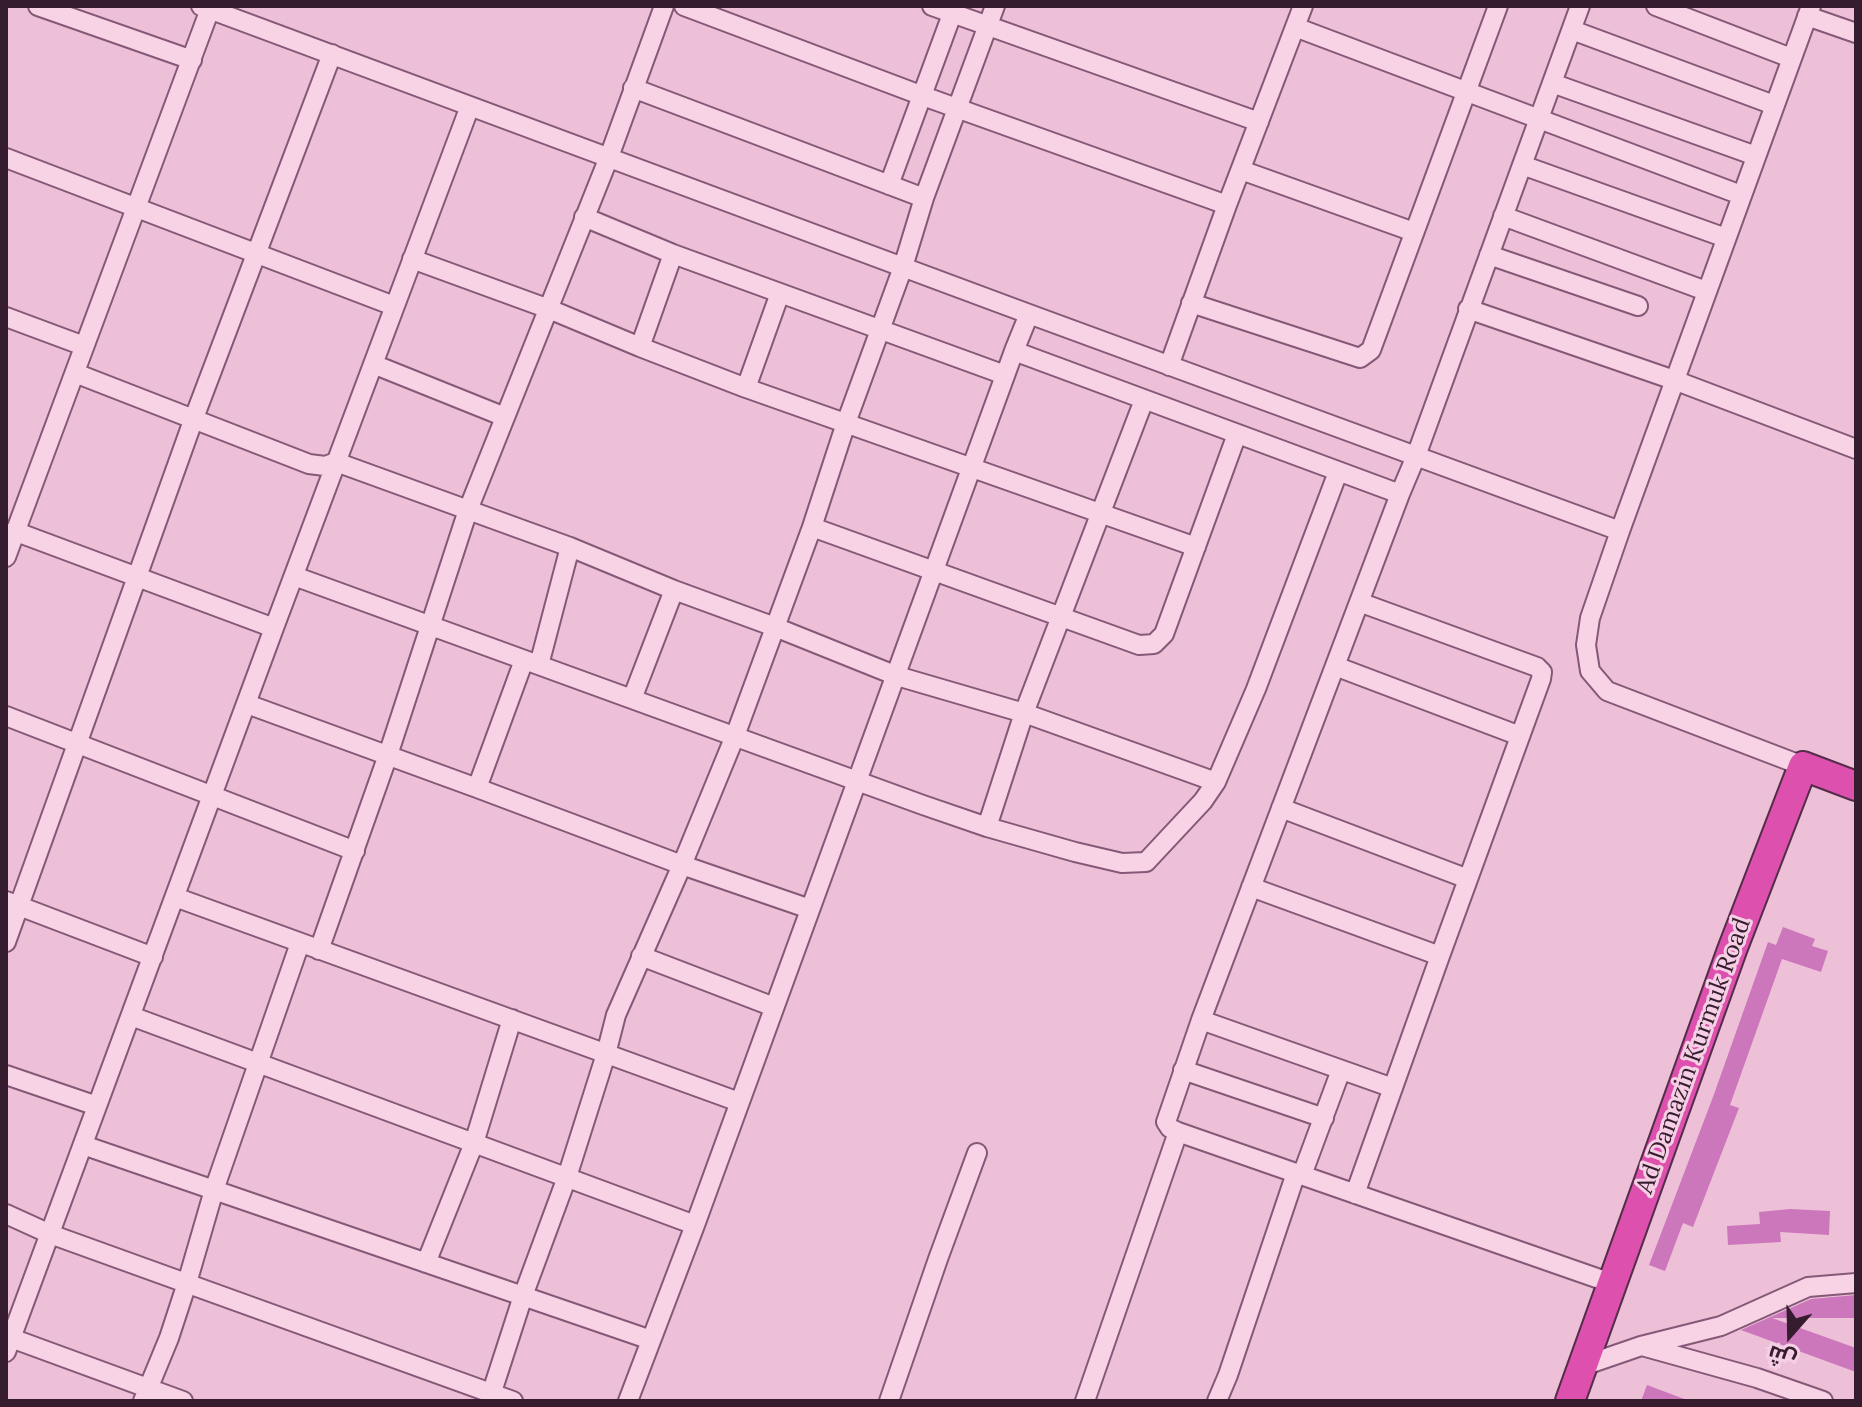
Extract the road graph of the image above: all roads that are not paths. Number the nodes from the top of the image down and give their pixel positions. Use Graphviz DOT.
graph roads {
  1 [pos="38,6"];
  2 [pos="664,6"];
  3 [pos="684,6"];
  4 [pos="932,6"];
  5 [pos="995,6"];
  6 [pos="1303,6"];
  7 [pos="1498,6"];
  8 [pos="1580,6"];
  9 [pos="1656,6"];
  10 [pos="217,9"];
  11 [pos="954,10"];
  12 [pos="1809,11"];
  13 [pos="987,27"];
  14 [pos="1295,27"];
  15 [pos="1572,30"];
  16 [pos="1856,33"];
  17 [pos="332,54"];
  18 [pos="1791,58"];
  19 [pos="192,60"];
  20 [pos="1552,83"];
  21 [pos="633,88"];
  22 [pos="1466,92"];
  23 [pos="923,96"];
  24 [pos="1774,105"];
  25 [pos="470,106"];
  26 [pos="959,108"];
  27 [pos="1538,120"];
  28 [pos="1259,122"];
  29 [pos="1756,156"];
  30 [pos="609,157"];
  31 [pos="6,158"];
  32 [pos="1522,165"];
  33 [pos="1241,170"];
  34 [pos="889,185"];
  35 [pos="1741,195"];
  36 [pos="924,198"];
  37 [pos="1227,205"];
  38 [pos="136,208"];
  39 [pos="1503,216"];
  40 [pos="584,217"];
  41 [pos="1414,232"];
  42 [pos="1726,238"];
  43 [pos="257,254"];
  44 [pos="673,254"];
  45 [pos="1489,255"];
  46 [pos="412,259"];
  47 [pos="903,267"];
  48 [pos="1706,291"];
  49 [pos="780,293"];
  50 [pos="1191,303"];
  51 [pos="394,306"];
  52 [pos="1638,306"];
  53 [pos="549,309"];
  54 [pos="1468,309"];
  55 [pos="1029,314"];
  56 [pos="6,317"];
  57 [pos="880,330"];
  58 [pos="84,346"];
  59 [pos="640,347"];
  60 [pos="1014,351"];
  61 [pos="373,364"];
  62 [pos="1169,366"];
  63 [pos="75,373"];
  64 [pos="1005,375"];
  65 [pos="1674,380"];
  66 [pos="746,388"];
  67 [pos="1144,400"];
  68 [pos="505,417"];
  69 [pos="194,418"];
  70 [pos="846,423"];
  71 [pos="1237,434"];
  72 [pos="1856,449"];
  73 [pos="1416,456"];
  74 [pos="336,462"];
  75 [pos="971,466"];
  76 [pos="1338,472"];
  77 [pos="1400,494"];
  78 [pos="468,510"];
  79 [pos="1101,513"];
  80 [pos="812,527"];
  81 [pos="14,531"];
  82 [pos="1620,531"];
  83 [pos="570,547"];
  84 [pos="1196,547"];
  85 [pos="6,557"];
  86 [pos="933,571"];
  87 [pos="294,576"];
  88 [pos="138,578"];
  89 [pos="674,590"];
  90 [pos="1359,602"];
  91 [pos="1061,617"];
  92 [pos="429,626"];
  93 [pos="775,627"];
  94 [pos="274,628"];
  95 [pos="531,662"];
  96 [pos="1335,666"];
  97 [pos="897,676"];
  98 [pos="632,699"];
  99 [pos="247,704"];
  100 [pos="1024,713"];
  101 [pos="6,716"];
  102 [pos="735,736"];
  103 [pos="1520,736"];
  104 [pos="78,744"];
  105 [pos="388,755"];
  106 [pos="1803,766"];
  107 [pos="856,781"];
  108 [pos="1216,782"];
  109 [pos="1856,786"];
  110 [pos="477,788"];
  111 [pos="213,796"];
  112 [pos="1281,808"];
  113 [pos="987,827"];
  114 [pos="355,851"];
  115 [pos="682,865"];
  116 [pos="1468,879"];
  117 [pos="1251,887"];
  118 [pos="175,897"];
  119 [pos="13,904"];
  120 [pos="810,909"];
  121 [pos="6,942"];
  122 [pos="300,943"];
  123 [pos="319,950"];
  124 [pos="641,956"];
  125 [pos="1440,956"];
  126 [pos="153,957"];
  127 [pos="774,1007"];
  128 [pos="131,1016"];
  129 [pos="512,1019"];
  130 [pos="1201,1020"];
  131 [pos="606,1054"];
  132 [pos="257,1063"];
  133 [pos="1183,1070"];
  134 [pos="1341,1070"];
  135 [pos="6,1075"];
  136 [pos="1393,1088"];
  137 [pos="739,1102"];
  138 [pos="97,1106"];
  139 [pos="1324,1118"];
  140 [pos="1178,1132"];
  141 [pos="474,1143"];
  142 [pos="83,1145"];
  143 [pos="977,1153"];
  144 [pos="1299,1174"];
  145 [pos="567,1177"];
  146 [pos="214,1190"];
  147 [pos="1355,1194"];
  148 [pos="6,1214"];
  149 [pos="695,1225"];
  150 [pos="50,1234"];
  151 [pos="426,1263"];
  152 [pos="187,1283"];
  153 [pos="1611,1283"];
  154 [pos="1856,1283"];
  155 [pos="523,1296"];
  156 [pos="651,1340"];
  157 [pos="9,1345"];
  158 [pos="1641,1346"];
  159 [pos="1583,1366"];
  160 [pos="146,1395"];
  161 [pos="490,1397"];
  162 [pos="183,1401"];
  163 [pos="513,1401"];
  164 [pos="628,1401"];
  165 [pos="889,1401"];
  166 [pos="1085,1401"];
  167 [pos="1217,1401"];
  168 [pos="1570,1401"];
  169 [pos="1823,1401"];
  1 -- 19 [label="street"];
  2 -- 21 [label="street"];
  3 -- 23 [label="street"];
  4 -- 11 [label="street"];
  5 -- 13 [label="street"];
  6 -- 14 [label="street"];
  7 -- 22 [label="street"];
  8 -- 15 [label="street"];
  9 -- 18 [label="street"];
  10 -- 17 [label="street"];
  10 -- 19 [label="street"];
  11 -- 13 [label="street"];
  11 -- 23 [label="street"];
  12 -- 16 [label="street"];
  12 -- 18 [label="street"];
  13 -- 26 [label="street"];
  13 -- 28 [label="street"];
  14 -- 22 [label="street"];
  14 -- 28 [label="street"];
  15 -- 20 [label="street"];
  15 -- 24 [label="street"];
  17 -- 25 [label="street"];
  17 -- 43 [label="street"];
  18 -- 24 [label="street"];
  19 -- 38 [label="street"];
  20 -- 27 [label="street"];
  20 -- 29 [label="street"];
  21 -- 30 [label="street"];
  21 -- 34 [label="street"];
  22 -- 27 [label="street"];
  22 -- 41 [label="street"];
  23 -- 26 [label="street"];
  23 -- 34 [label="street"];
  24 -- 29 [label="street"];
  25 -- 30 [label="street"];
  25 -- 46 [label="street"];
  26 -- 36 [label="street"];
  26 -- 37 [label="street"];
  27 -- 32 [label="street"];
  27 -- 35 [label="street"];
  28 -- 33 [label="street"];
  29 -- 35 [label="street"];
  30 -- 40 [label="street"];
  30 -- 47 [label="street"];
  31 -- 38 [label="street"];
  32 -- 39 [label="street"];
  32 -- 42 [label="street"];
  33 -- 37 [label="street"];
  33 -- 41 [label="street"];
  34 -- 36 [label="street"];
  35 -- 42 [label="street"];
  36 -- 47 [label="street"];
  37 -- 50 [label="street"];
  38 -- 43 [label="street"];
  38 -- 58 [label="street"];
  39 -- 45 [label="street"];
  39 -- 48 [label="street"];
  40 -- 44 [label="street"];
  40 -- 53 [label="street"];
  41 -- 50 [label="street"];
  42 -- 48 [label="street"];
  43 -- 51 [label="street"];
  43 -- 69 [label="street"];
  44 -- 49 [label="street"];
  44 -- 59 [label="street"];
  45 -- 52 [label="street"];
  45 -- 54 [label="street"];
  46 -- 51 [label="street"];
  46 -- 53 [label="street"];
  47 -- 55 [label="street"];
  47 -- 57 [label="street"];
  48 -- 65 [label="street"];
  49 -- 57 [label="street"];
  49 -- 66 [label="street"];
  50 -- 62 [label="street"];
  51 -- 61 [label="street"];
  53 -- 59 [label="street"];
  53 -- 68 [label="street"];
  54 -- 65 [label="street"];
  54 -- 73 [label="street"];
  55 -- 60 [label="street"];
  55 -- 62 [label="street"];
  56 -- 58 [label="street"];
  57 -- 64 [label="street"];
  57 -- 70 [label="street"];
  58 -- 63 [label="street"];
  59 -- 66 [label="street"];
  60 -- 64 [label="street"];
  60 -- 67 [label="street"];
  61 -- 68 [label="street"];
  61 -- 74 [label="street"];
  62 -- 73 [label="street"];
  63 -- 69 [label="street"];
  63 -- 81 [label="street"];
  64 -- 75 [label="street"];
  65 -- 72 [label="street"];
  65 -- 82 [label="street"];
  66 -- 70 [label="street"];
  67 -- 71 [label="street"];
  67 -- 79 [label="street"];
  68 -- 78 [label="street"];
  69 -- 74 [label="street"];
  69 -- 88 [label="street"];
  70 -- 75 [label="street"];
  70 -- 80 [label="street"];
  71 -- 76 [label="street"];
  71 -- 84 [label="street"];
  73 -- 77 [label="street"];
  73 -- 82 [label="street"];
  74 -- 78 [label="street"];
  74 -- 87 [label="street"];
  75 -- 79 [label="street"];
  75 -- 86 [label="street"];
  76 -- 77 [label="street"];
  76 -- 108 [label="street"];
  77 -- 90 [label="street"];
  78 -- 83 [label="street"];
  78 -- 92 [label="street"];
  79 -- 84 [label="street"];
  79 -- 91 [label="street"];
  80 -- 86 [label="street"];
  80 -- 93 [label="street"];
  81 -- 85 [label="street"];
  81 -- 88 [label="street"];
  82 -- 106 [label="street"];
  83 -- 89 [label="street"];
  83 -- 95 [label="street"];
  84 -- 91 [label="street"];
  86 -- 91 [label="street"];
  86 -- 97 [label="street"];
  87 -- 92 [label="street"];
  87 -- 94 [label="street"];
  88 -- 94 [label="street"];
  88 -- 104 [label="street"];
  89 -- 93 [label="street"];
  89 -- 98 [label="street"];
  90 -- 96 [label="street"];
  90 -- 103 [label="street"];
  91 -- 100 [label="street"];
  92 -- 95 [label="street"];
  92 -- 105 [label="street"];
  93 -- 97 [label="street"];
  93 -- 102 [label="street"];
  94 -- 99 [label="street"];
  95 -- 98 [label="street"];
  95 -- 110 [label="street"];
  96 -- 103 [label="street"];
  96 -- 112 [label="street"];
  97 -- 100 [label="street"];
  97 -- 107 [label="street"];
  98 -- 102 [label="street"];
  99 -- 105 [label="street"];
  99 -- 111 [label="street"];
  100 -- 108 [label="street"];
  100 -- 113 [label="street"];
  101 -- 104 [label="street"];
  102 -- 107 [label="street"];
  102 -- 115 [label="street"];
  103 -- 116 [label="street"];
  104 -- 111 [label="street"];
  104 -- 119 [label="street"];
  105 -- 110 [label="street"];
  105 -- 114 [label="street"];
  106 -- 109 [label="highway"];
  106 -- 153 [label="highway, Ad Damazin Kurmuk Road"];
  107 -- 113 [label="street"];
  107 -- 120 [label="street"];
  108 -- 113 [label="street"];
  110 -- 115 [label="street"];
  111 -- 114 [label="street"];
  111 -- 118 [label="street"];
  112 -- 116 [label="street"];
  112 -- 117 [label="street"];
  114 -- 123 [label="street"];
  115 -- 120 [label="street"];
  115 -- 124 [label="street"];
  116 -- 125 [label="street"];
  117 -- 125 [label="street"];
  117 -- 130 [label="street"];
  118 -- 122 [label="street"];
  118 -- 126 [label="street"];
  119 -- 121 [label="street"];
  119 -- 126 [label="street"];
  120 -- 127 [label="street"];
  122 -- 123 [label="street"];
  122 -- 132 [label="street"];
  123 -- 129 [label="street"];
  124 -- 127 [label="street"];
  124 -- 131 [label="street"];
  125 -- 136 [label="street"];
  126 -- 128 [label="street"];
  127 -- 137 [label="street"];
  128 -- 132 [label="street"];
  128 -- 138 [label="street"];
  129 -- 131 [label="street"];
  129 -- 141 [label="street"];
  130 -- 133 [label="street"];
  130 -- 134 [label="street"];
  131 -- 137 [label="street"];
  131 -- 145 [label="street"];
  132 -- 141 [label="street"];
  132 -- 146 [label="street"];
  133 -- 139 [label="street"];
  133 -- 140 [label="street"];
  134 -- 136 [label="street"];
  134 -- 139 [label="street"];
  135 -- 138 [label="street"];
  136 -- 147 [label="street"];
  137 -- 149 [label="street"];
  138 -- 142 [label="street"];
  139 -- 144 [label="street"];
  140 -- 144 [label="street"];
  140 -- 166 [label="street"];
  141 -- 145 [label="street"];
  141 -- 151 [label="street"];
  142 -- 146 [label="street"];
  142 -- 150 [label="street"];
  143 -- 165 [label="street"];
  144 -- 147 [label="street"];
  144 -- 167 [label="street"];
  145 -- 149 [label="street"];
  145 -- 155 [label="street"];
  146 -- 151 [label="street"];
  146 -- 152 [label="street"];
  147 -- 153 [label="street"];
  148 -- 150 [label="street"];
  149 -- 156 [label="street"];
  150 -- 152 [label="street"];
  150 -- 157 [label="street"];
  151 -- 155 [label="street"];
  152 -- 160 [label="street"];
  152 -- 161 [label="street"];
  153 -- 159 [label="highway, Ad Damazin Kurmuk Road"];
  154 -- 158 [label="street"];
  155 -- 156 [label="street"];
  155 -- 161 [label="street"];
  156 -- 164 [label="street"];
  157 -- 160 [label="street"];
  158 -- 159 [label="street"];
  158 -- 169 [label="street"];
  159 -- 168 [label="highway, Ad Damazin Kurmuk Road"];
  160 -- 162 [label="street"];
  161 -- 163 [label="street"];
}
